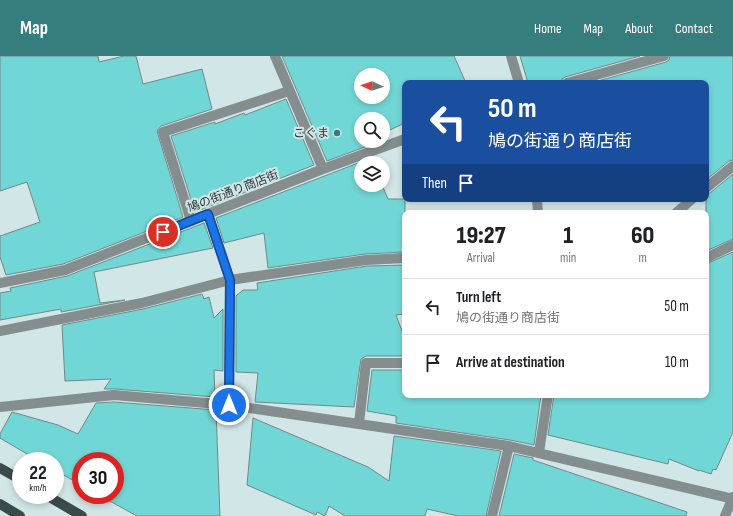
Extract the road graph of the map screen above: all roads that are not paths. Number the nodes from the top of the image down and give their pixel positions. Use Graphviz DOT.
graph roads {
  1 [pos="274,56"];
  2 [pos="511,56"];
  3 [pos="664,56"];
  4 [pos="518,80"];
  5 [pos="577,80"];
  6 [pos="289,91"];
  7 [pos="402,140"];
  8 [pos="733,166"];
  9 [pos="323,169"];
  10 [pos="709,186"];
  11 [pos="208,214"];
  12 [pos="191,221"];
  13 [pos="733,245"];
  14 [pos="709,257"];
  15 [pos="402,258"];
  16 [pos="230,280"];
  17 [pos="0,283"];
  18 [pos="0,331"];
  19 [pos="402,363"];
  20 [pos="548,398"];
  21 [pos="229,405"];
  22 [pos="0,407"];
  23 [pos="359,423"];
  24 [pos="509,446"];
  25 [pos="539,452"];
  26 [pos="0,468"];
  27 [pos="12,475"];
  28 [pos="733,498"];
  29 [pos="0,504"];
  30 [pos="61,504"];
  31 [pos="20,516"];
  32 [pos="82,516"];
  33 [pos="492,516"];
  34 [pos="725,516"];
  1 -- 6 [label="street"];
  2 -- 4 [label="street"];
  3 -- 5 [label="street"];
  6 -- 9 [label="street"];
  6 -- 12 [label="street"];
  7 -- 9 [label="street, 鳩の街通り商店街"];
  8 -- 10 [label="street"];
  9 -- 11 [label="street, 鳩の街通り商店街"];
  11 -- 12 [label="street, 鳩の街通り商店街"];
  11 -- 16 [label="street"];
  12 -- 17 [label="street, 鳩の街通り商店街"];
  13 -- 14 [label="street"];
  15 -- 16 [label="street"];
  16 -- 18 [label="street"];
  16 -- 21 [label="street"];
  19 -- 23 [label="street"];
  20 -- 25 [label="street"];
  21 -- 22 [label="street"];
  21 -- 23 [label="street"];
  23 -- 24 [label="street"];
  24 -- 25 [label="street"];
  24 -- 33 [label="street"];
  25 -- 28 [label="street"];
  26 -- 27 [label="main road"];
  28 -- 34 [label="street"];
  29 -- 31 [label="main road"];
  30 -- 32 [label="main road"];
}
